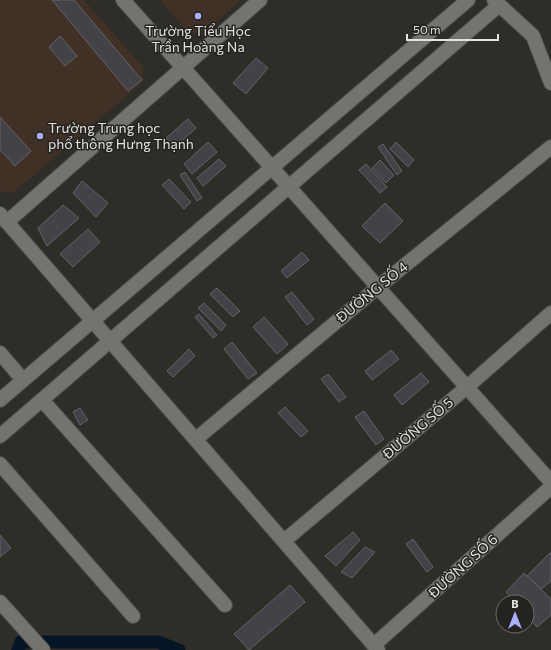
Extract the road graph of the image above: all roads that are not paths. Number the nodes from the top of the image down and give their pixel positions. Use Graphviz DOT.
graph roads {
  1 [pos="123,0"];
  2 [pos="260,0"];
  3 [pos="468,0"];
  4 [pos="496,3"];
  5 [pos="183,68"];
  6 [pos="551,83"];
  7 [pos="551,147"];
  8 [pos="272,167"];
  9 [pos="289,186"];
  10 [pos="4,218"];
  11 [pos="378,287"];
  12 [pos="551,313"];
  13 [pos="92,321"];
  14 [pos="110,341"];
  15 [pos="0,353"];
  16 [pos="23,380"];
  17 [pos="467,387"];
  18 [pos="0,400"];
  19 [pos="42,400"];
  20 [pos="0,436"];
  21 [pos="196,439"];
  22 [pos="0,464"];
  23 [pos="551,482"];
  24 [pos="551,487"];
  25 [pos="284,541"];
  26 [pos="1,605"];
  27 [pos="225,605"];
  28 [pos="133,616"];
  29 [pos="376,648"];
  30 [pos="43,650"];
  1 -- 5 [label="street"];
  2 -- 5 [label="street"];
  3 -- 8 [label="street"];
  4 -- 6 [label="street"];
  4 -- 9 [label="street"];
  5 -- 8 [label="street"];
  5 -- 10 [label="street"];
  7 -- 11 [label="street, ĐƯỜNG SỐ 4"];
  8 -- 9 [label="street"];
  8 -- 13 [label="street"];
  9 -- 11 [label="street"];
  9 -- 14 [label="street"];
  10 -- 13 [label="street"];
  11 -- 17 [label="street"];
  11 -- 21 [label="street, ĐƯỜNG SỐ 4"];
  12 -- 17 [label="street, ĐƯỜNG SỐ 5"];
  13 -- 14 [label="street"];
  13 -- 16 [label="street"];
  14 -- 19 [label="street"];
  14 -- 21 [label="street"];
  15 -- 16 [label="street"];
  16 -- 18 [label="street"];
  17 -- 23 [label="street"];
  17 -- 25 [label="street, ĐƯỜNG SỐ 5"];
  19 -- 20 [label="street"];
  19 -- 27 [label="street"];
  21 -- 25 [label="street"];
  22 -- 28 [label="street"];
  24 -- 29 [label="street, ĐƯỜNG SỐ 6"];
  25 -- 29 [label="street"];
  26 -- 30 [label="street"];
}
